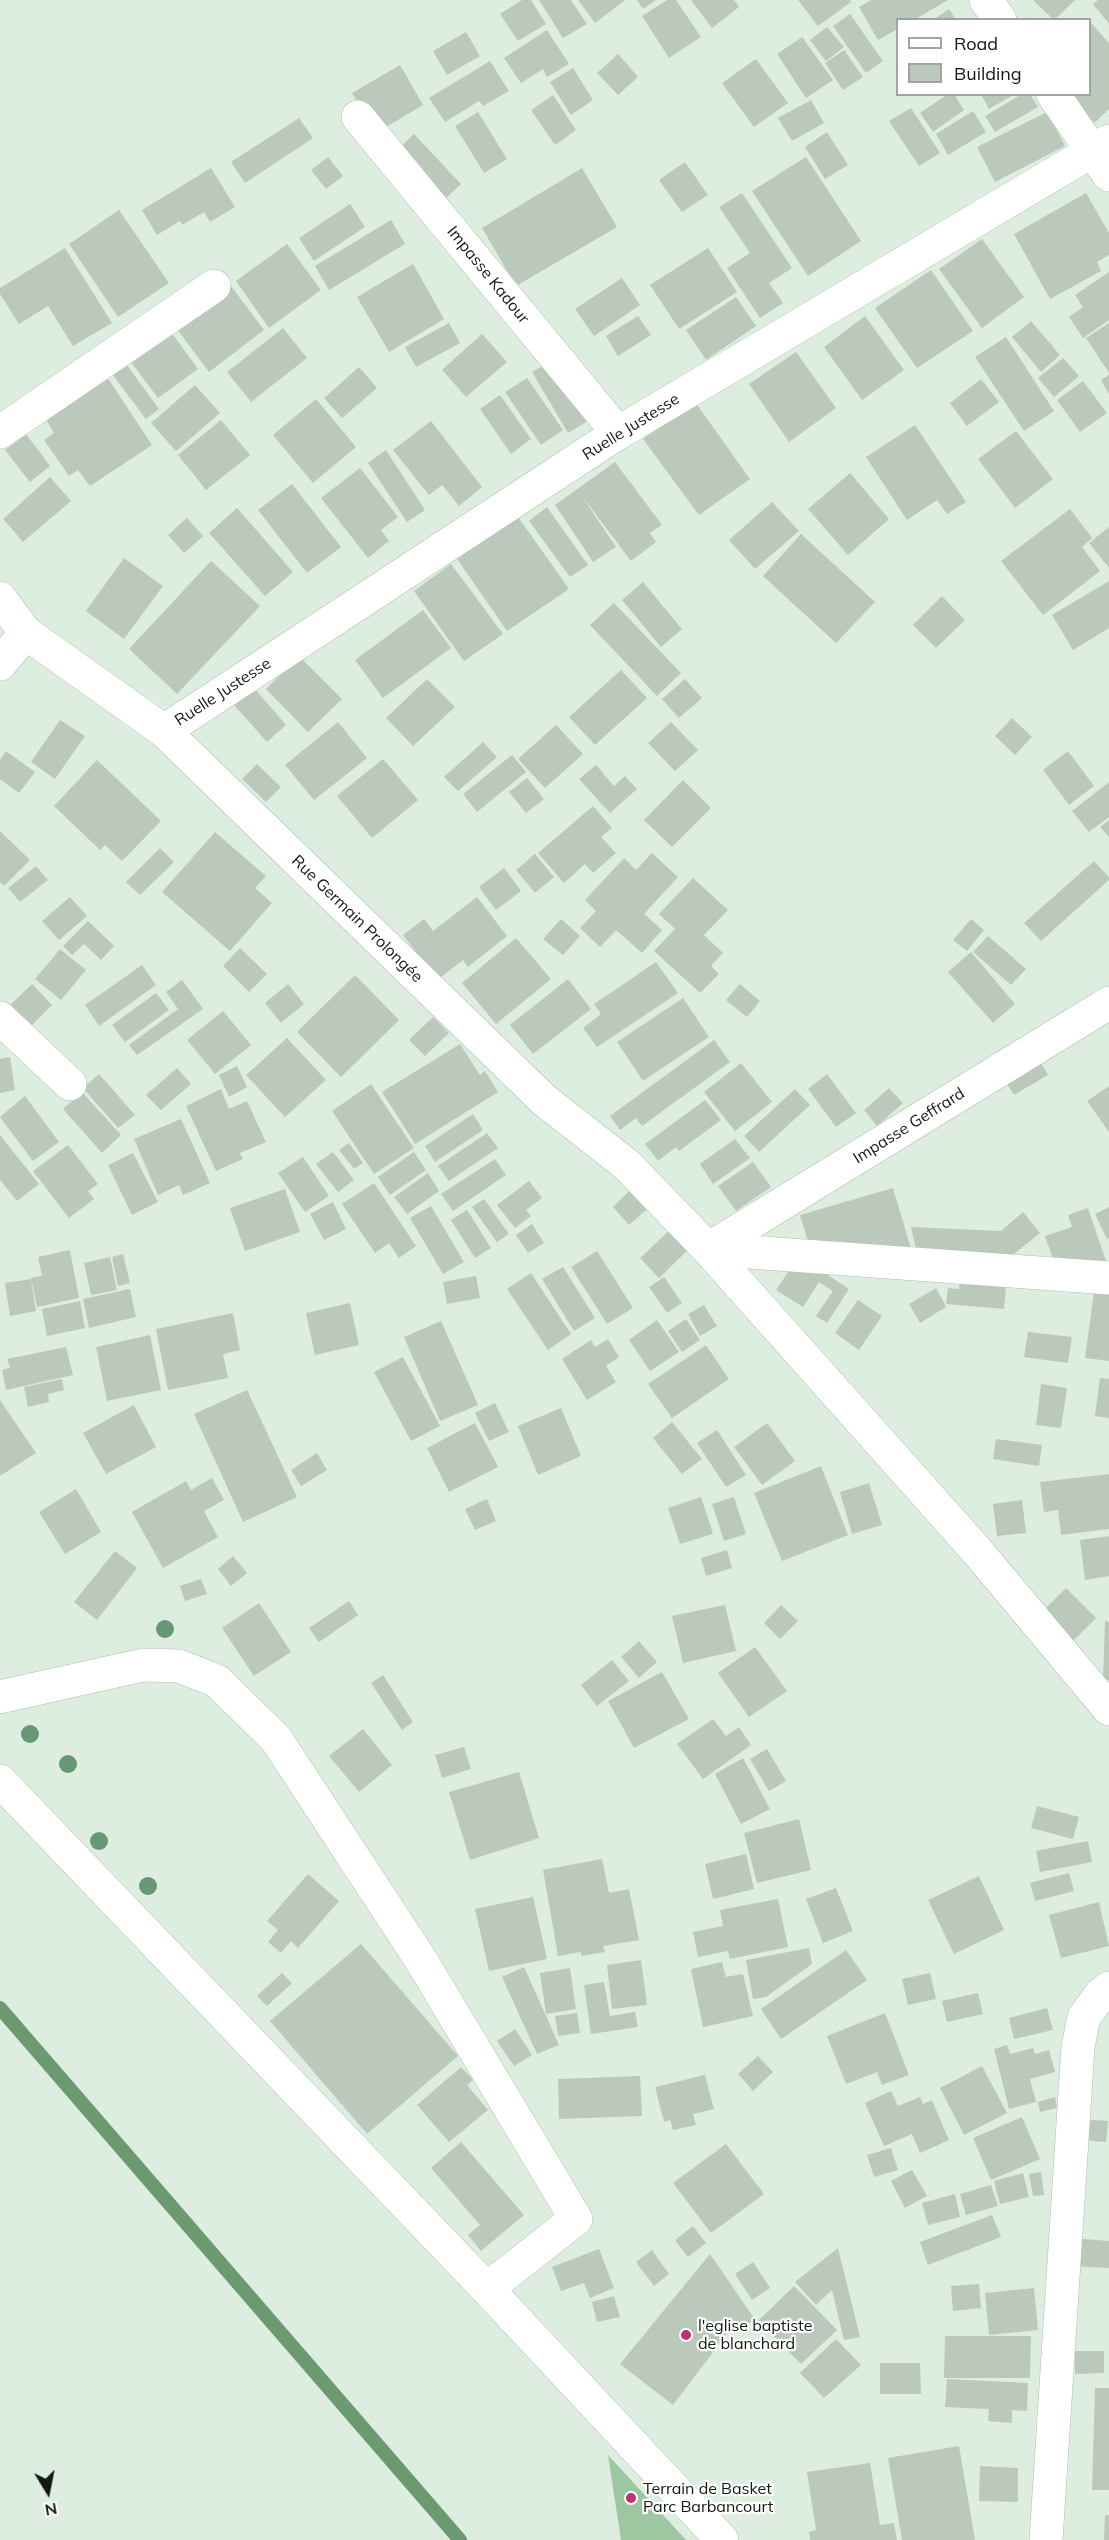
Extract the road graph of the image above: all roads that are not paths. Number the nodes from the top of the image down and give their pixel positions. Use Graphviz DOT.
graph roads {
  1 [pos="986,0"];
  2 [pos="999,18"];
  3 [pos="1055,96"];
  4 [pos="358,117"];
  5 [pos="1104,156"];
  6 [pos="214,286"];
  7 [pos="0,432"];
  8 [pos="618,433"];
  9 [pos="0,598"];
  10 [pos="26,633"];
  11 [pos="0,664"];
  12 [pos="164,731"];
  13 [pos="1109,1003"];
  14 [pos="0,1018"];
  15 [pos="70,1084"];
  16 [pos="708,1249"];
  17 [pos="1109,1278"];
  18 [pos="0,1697"];
  19 [pos="1109,1708"];
  20 [pos="0,1780"];
  21 [pos="1109,1988"];
  22 [pos="487,2289"];
  23 [pos="722,2540"];
  24 [pos="1046,2540"];
  1 -- 2 [label="street"];
  3 -- 5 [label="street"];
  4 -- 8 [label="street, Impasse Kadour"];
  5 -- 8 [label="street, Ruelle Justesse"];
  6 -- 7 [label="street"];
  8 -- 12 [label="street, Ruelle Justesse"];
  9 -- 10 [label="street, Rue Germain Prolongée"];
  10 -- 11 [label="street"];
  10 -- 12 [label="street, Rue Germain Prolongée"];
  12 -- 16 [label="street, Rue Germain Prolongée"];
  13 -- 16 [label="street, Impasse Geffrard"];
  14 -- 15 [label="street"];
  16 -- 17 [label="street"];
  16 -- 19 [label="street, Rue Germain Prolongée"];
  18 -- 22 [label="street"];
  20 -- 22 [label="street"];
  21 -- 24 [label="street"];
  22 -- 23 [label="street"];
}
